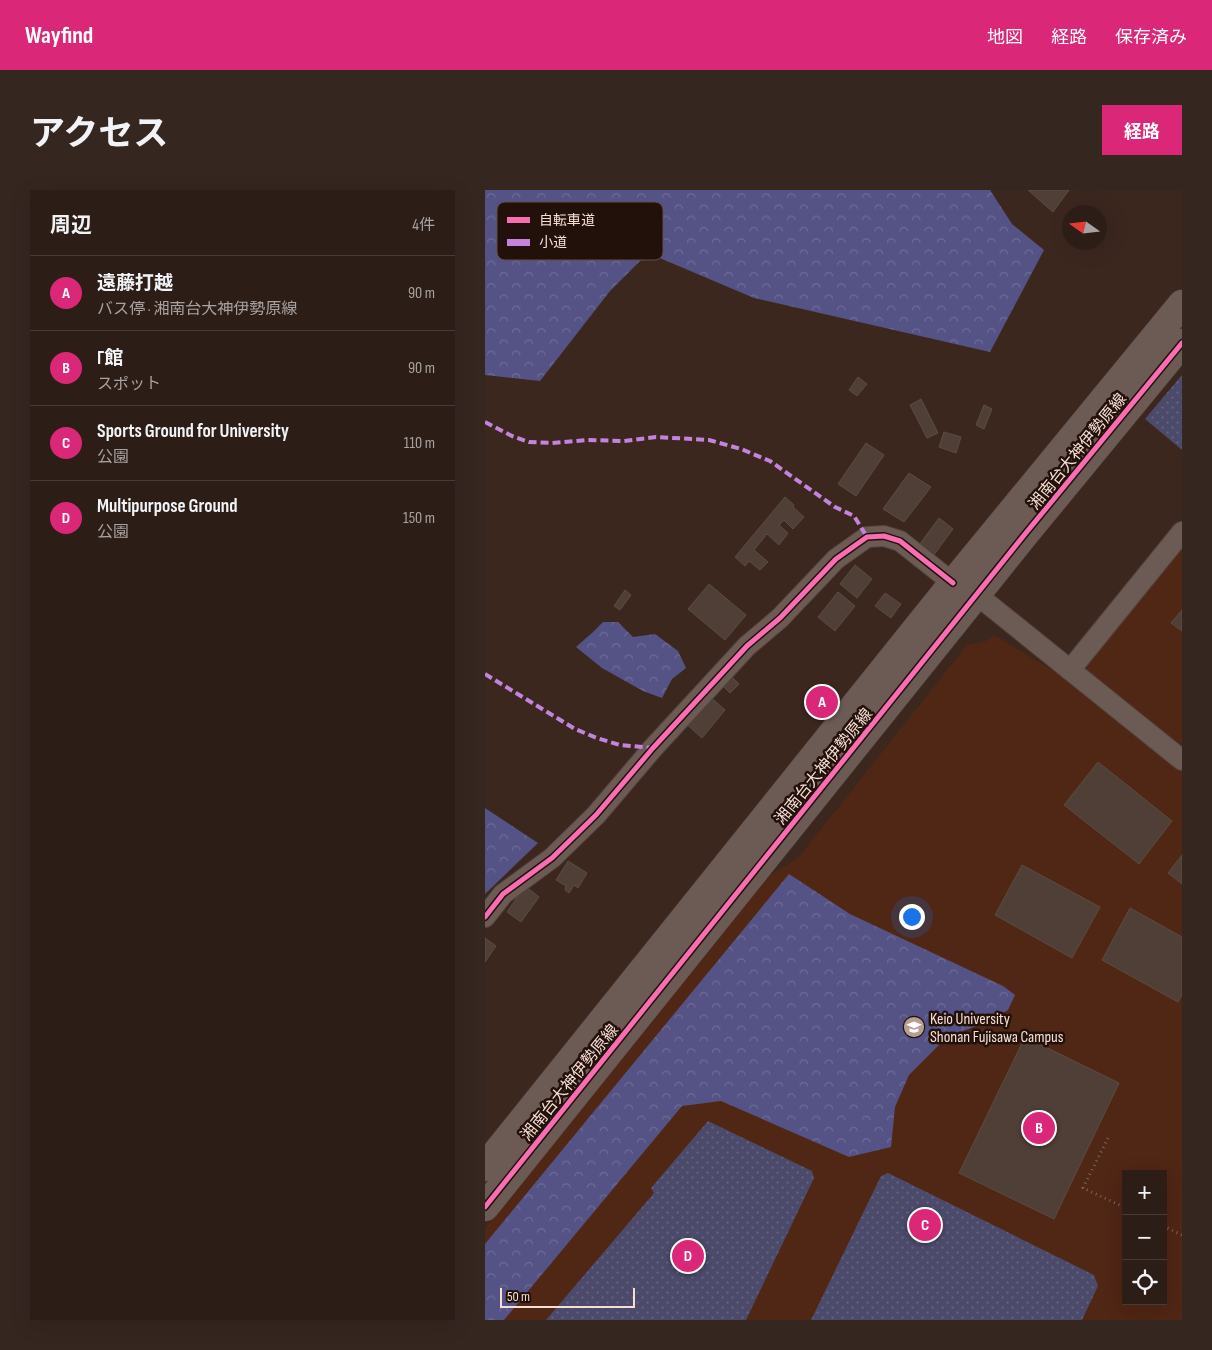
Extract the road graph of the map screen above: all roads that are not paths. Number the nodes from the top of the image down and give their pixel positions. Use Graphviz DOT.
graph roads {
  1 [pos="1182,304"];
  2 [pos="1182,343"];
  3 [pos="1182,532"];
  4 [pos="965,589"];
  5 [pos="1070,670"];
  6 [pos="1182,760"];
  7 [pos="485,917"];
  8 [pos="485,1167"];
  9 [pos="485,1207"];
  1 -- 4 [label="street, 湘南台大神伊勢原線"];
  2 -- 4 [label="street, 湘南台大神伊勢原線"];
  3 -- 5 [label="street"];
  4 -- 5 [label="street"];
  4 -- 7 [label="street"];
  4 -- 8 [label="street, 湘南台大神伊勢原線"];
  4 -- 9 [label="street, 湘南台大神伊勢原線"];
  5 -- 6 [label="street"];
}
